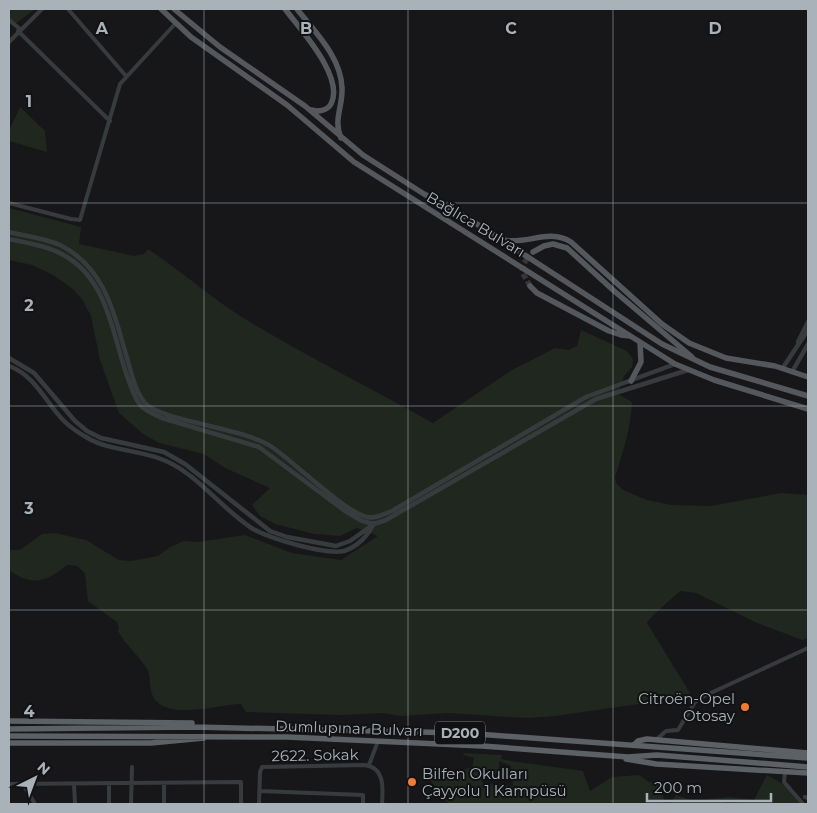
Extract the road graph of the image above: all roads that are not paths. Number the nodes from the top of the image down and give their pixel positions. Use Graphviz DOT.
graph roads {
  1 [pos="42,9"];
  2 [pos="68,9"];
  3 [pos="161,9"];
  4 [pos="174,9"];
  5 [pos="186,9"];
  6 [pos="285,9"];
  7 [pos="297,9"];
  8 [pos="180,15"];
  9 [pos="9,20"];
  10 [pos="175,24"];
  11 [pos="19,30"];
  12 [pos="9,42"];
  13 [pos="126,76"];
  14 [pos="305,106"];
  15 [pos="110,122"];
  16 [pos="342,139"];
  17 [pos="9,202"];
  18 [pos="9,232"];
  19 [pos="495,237"];
  20 [pos="9,239"];
  21 [pos="533,252"];
  22 [pos="530,286"];
  23 [pos="808,322"];
  24 [pos="657,329"];
  25 [pos="676,334"];
  26 [pos="807,334"];
  27 [pos="630,336"];
  28 [pos="640,342"];
  29 [pos="798,344"];
  30 [pos="808,345"];
  31 [pos="9,358"];
  32 [pos="697,362"];
  33 [pos="675,364"];
  34 [pos="9,366"];
  35 [pos="782,369"];
  36 [pos="688,370"];
  37 [pos="792,372"];
  38 [pos="808,377"];
  39 [pos="631,381"];
  40 [pos="808,396"];
  41 [pos="808,409"];
  42 [pos="377,517"];
  43 [pos="374,524"];
  44 [pos="808,648"];
  45 [pos="9,721"];
  46 [pos="209,727"];
  47 [pos="9,729"];
  48 [pos="9,736"];
  49 [pos="209,736"];
  50 [pos="657,740"];
  51 [pos="378,741"];
  52 [pos="9,743"];
  53 [pos="634,745"];
  54 [pos="808,753"];
  55 [pos="601,755"];
  56 [pos="808,758"];
  57 [pos="368,765"];
  58 [pos="132,767"];
  59 [pos="808,767"];
  60 [pos="785,772"];
  61 [pos="808,774"];
  62 [pos="164,783"];
  63 [pos="9,784"];
  64 [pos="23,784"];
  65 [pos="74,784"];
  66 [pos="110,784"];
  67 [pos="132,784"];
  68 [pos="260,791"];
  69 [pos="35,804"];
  70 [pos="75,804"];
  71 [pos="108,804"];
  72 [pos="131,804"];
  73 [pos="164,804"];
  74 [pos="241,804"];
  75 [pos="259,804"];
  76 [pos="363,804"];
  77 [pos="382,804"];
  78 [pos="803,804"];
  1 -- 11 [label="street"];
  2 -- 13 [label="street"];
  3 -- 10 [label="main road, Bağlıca Bulvarı"];
  4 -- 8 [label="main road, Bağlıca Bulvarı"];
  5 -- 8 [label="street"];
  6 -- 14 [label="main road"];
  7 -- 16 [label="main road"];
  8 -- 14 [label="main road, Bağlıca Bulvarı"];
  9 -- 11 [label="street"];
  10 -- 13 [label="street"];
  10 -- 27 [label="main road, Bağlıca Bulvarı"];
  11 -- 12 [label="street"];
  11 -- 15 [label="street"];
  13 -- 15 [label="street"];
  14 -- 16 [label="main road, Bağlıca Bulvarı"];
  15 -- 17 [label="street"];
  16 -- 19 [label="main road, Bağlıca Bulvarı"];
  18 -- 42 [label="street"];
  19 -- 25 [label="main road"];
  19 -- 32 [label="main road, Bağlıca Bulvarı"];
  20 -- 43 [label="street"];
  21 -- 24 [label="main road"];
  22 -- 27 [label="main road"];
  23 -- 29 [label="street"];
  24 -- 25 [label="main road"];
  24 -- 32 [label="main road"];
  25 -- 35 [label="main road"];
  26 -- 29 [label="street"];
  27 -- 28 [label="main road, Bağlıca Bulvarı"];
  28 -- 33 [label="main road, Bağlıca Bulvarı"];
  28 -- 39 [label="main road"];
  29 -- 35 [label="street"];
  30 -- 37 [label="street"];
  31 -- 43 [label="street"];
  32 -- 40 [label="main road, Bağlıca Bulvarı"];
  33 -- 36 [label="main road, Bağlıca Bulvarı"];
  33 -- 39 [label="street"];
  34 -- 43 [label="street"];
  35 -- 37 [label="main road"];
  36 -- 41 [label="main road, Bağlıca Bulvarı"];
  36 -- 43 [label="street"];
  37 -- 38 [label="main road"];
  39 -- 42 [label="street"];
  42 -- 43 [label="street"];
  44 -- 50 [label="street"];
  45 -- 46 [label="highway"];
  46 -- 47 [label="highway, Dumlupınar Bulvarı / D200"];
  46 -- 53 [label="highway, Dumlupınar Bulvarı / D200"];
  48 -- 49 [label="highway, Dumlupınar Bulvarı / D200"];
  49 -- 51 [label="highway, Dumlupınar Bulvarı / D200"];
  49 -- 52 [label="highway"];
  50 -- 53 [label="highway"];
  50 -- 54 [label="highway"];
  51 -- 55 [label="highway, Dumlupınar Bulvarı / D200"];
  51 -- 57 [label="street"];
  53 -- 56 [label="highway, Dumlupınar Bulvarı / D200"];
  55 -- 59 [label="highway, Dumlupınar Bulvarı / D200"];
  55 -- 60 [label="highway"];
  57 -- 68 [label="street, 2622. Sokak"];
  57 -- 77 [label="street"];
  58 -- 67 [label="street"];
  60 -- 61 [label="highway"];
  60 -- 78 [label="street"];
  62 -- 67 [label="street"];
  62 -- 73 [label="street"];
  62 -- 74 [label="street"];
  63 -- 64 [label="street"];
  64 -- 65 [label="street"];
  64 -- 69 [label="street"];
  65 -- 66 [label="street"];
  65 -- 70 [label="street"];
  66 -- 67 [label="street"];
  66 -- 71 [label="street"];
  67 -- 72 [label="street"];
  68 -- 75 [label="street"];
  68 -- 76 [label="street"];
}
